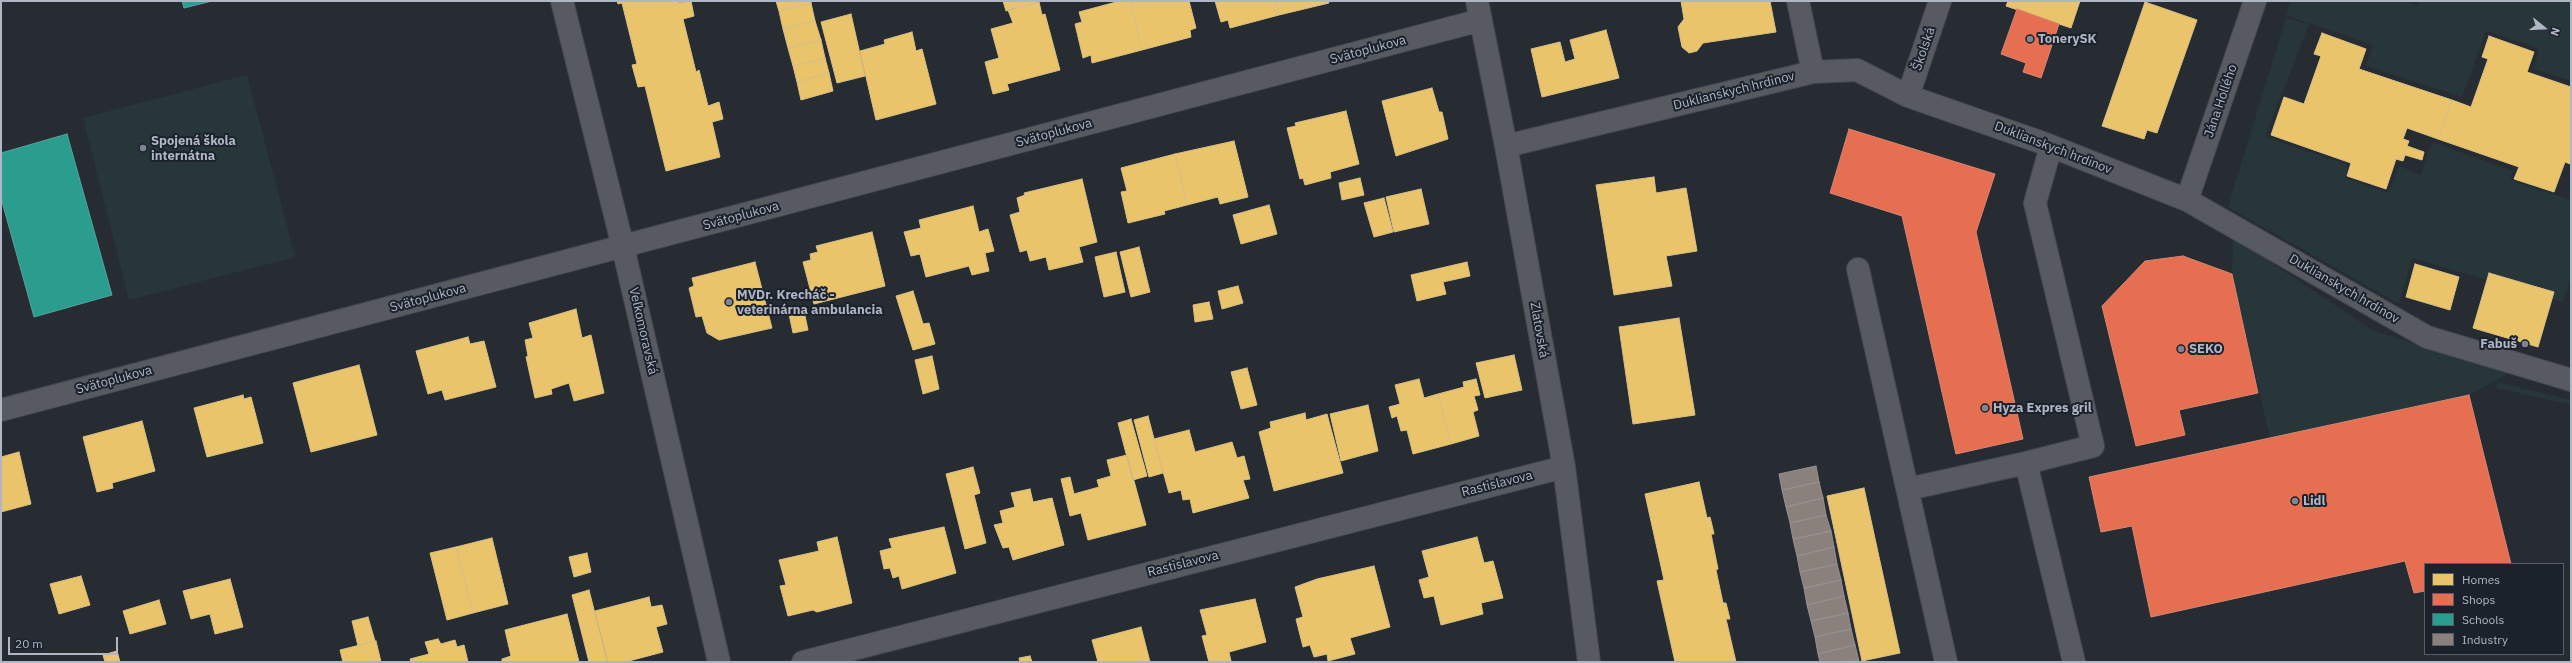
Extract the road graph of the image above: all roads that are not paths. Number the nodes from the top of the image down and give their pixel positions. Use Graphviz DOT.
graph roads {
  1 [pos="562,1"];
  2 [pos="1798,1"];
  3 [pos="1940,1"];
  4 [pos="2255,1"];
  5 [pos="1479,10"];
  6 [pos="1813,72"];
  7 [pos="1908,96"];
  8 [pos="1506,146"];
  9 [pos="2050,146"];
  10 [pos="2187,200"];
  11 [pos="623,247"];
  12 [pos="1858,268"];
  13 [pos="2571,380"];
  14 [pos="1,410"];
  15 [pos="2026,463"];
  16 [pos="1564,467"];
  17 [pos="1908,490"];
  18 [pos="2075,659"];
  19 [pos="719,662"];
  20 [pos="803,662"];
  21 [pos="1589,662"];
  22 [pos="1946,662"];
  1 -- 11 [label="street, Veľkomoravská"];
  2 -- 6 [label="street"];
  3 -- 7 [label="street, Školská"];
  4 -- 10 [label="street, Jána Hollého"];
  5 -- 8 [label="street, Zlatovská"];
  5 -- 11 [label="street, Svätoplukova"];
  6 -- 7 [label="street, Duklianskych hrdinov"];
  6 -- 8 [label="street, Duklianskych hrdinov"];
  7 -- 9 [label="street, Duklianskych hrdinov"];
  8 -- 16 [label="street, Zlatovská"];
  9 -- 10 [label="street, Duklianskych hrdinov"];
  9 -- 15 [label="street"];
  10 -- 13 [label="street, Duklianskych hrdinov"];
  11 -- 14 [label="street, Svätoplukova"];
  11 -- 19 [label="street, Veľkomoravská"];
  12 -- 17 [label="street"];
  15 -- 17 [label="street"];
  15 -- 18 [label="street"];
  16 -- 20 [label="street, Rastislavova"];
  16 -- 21 [label="street, Zlatovská"];
  17 -- 22 [label="street"];
}
